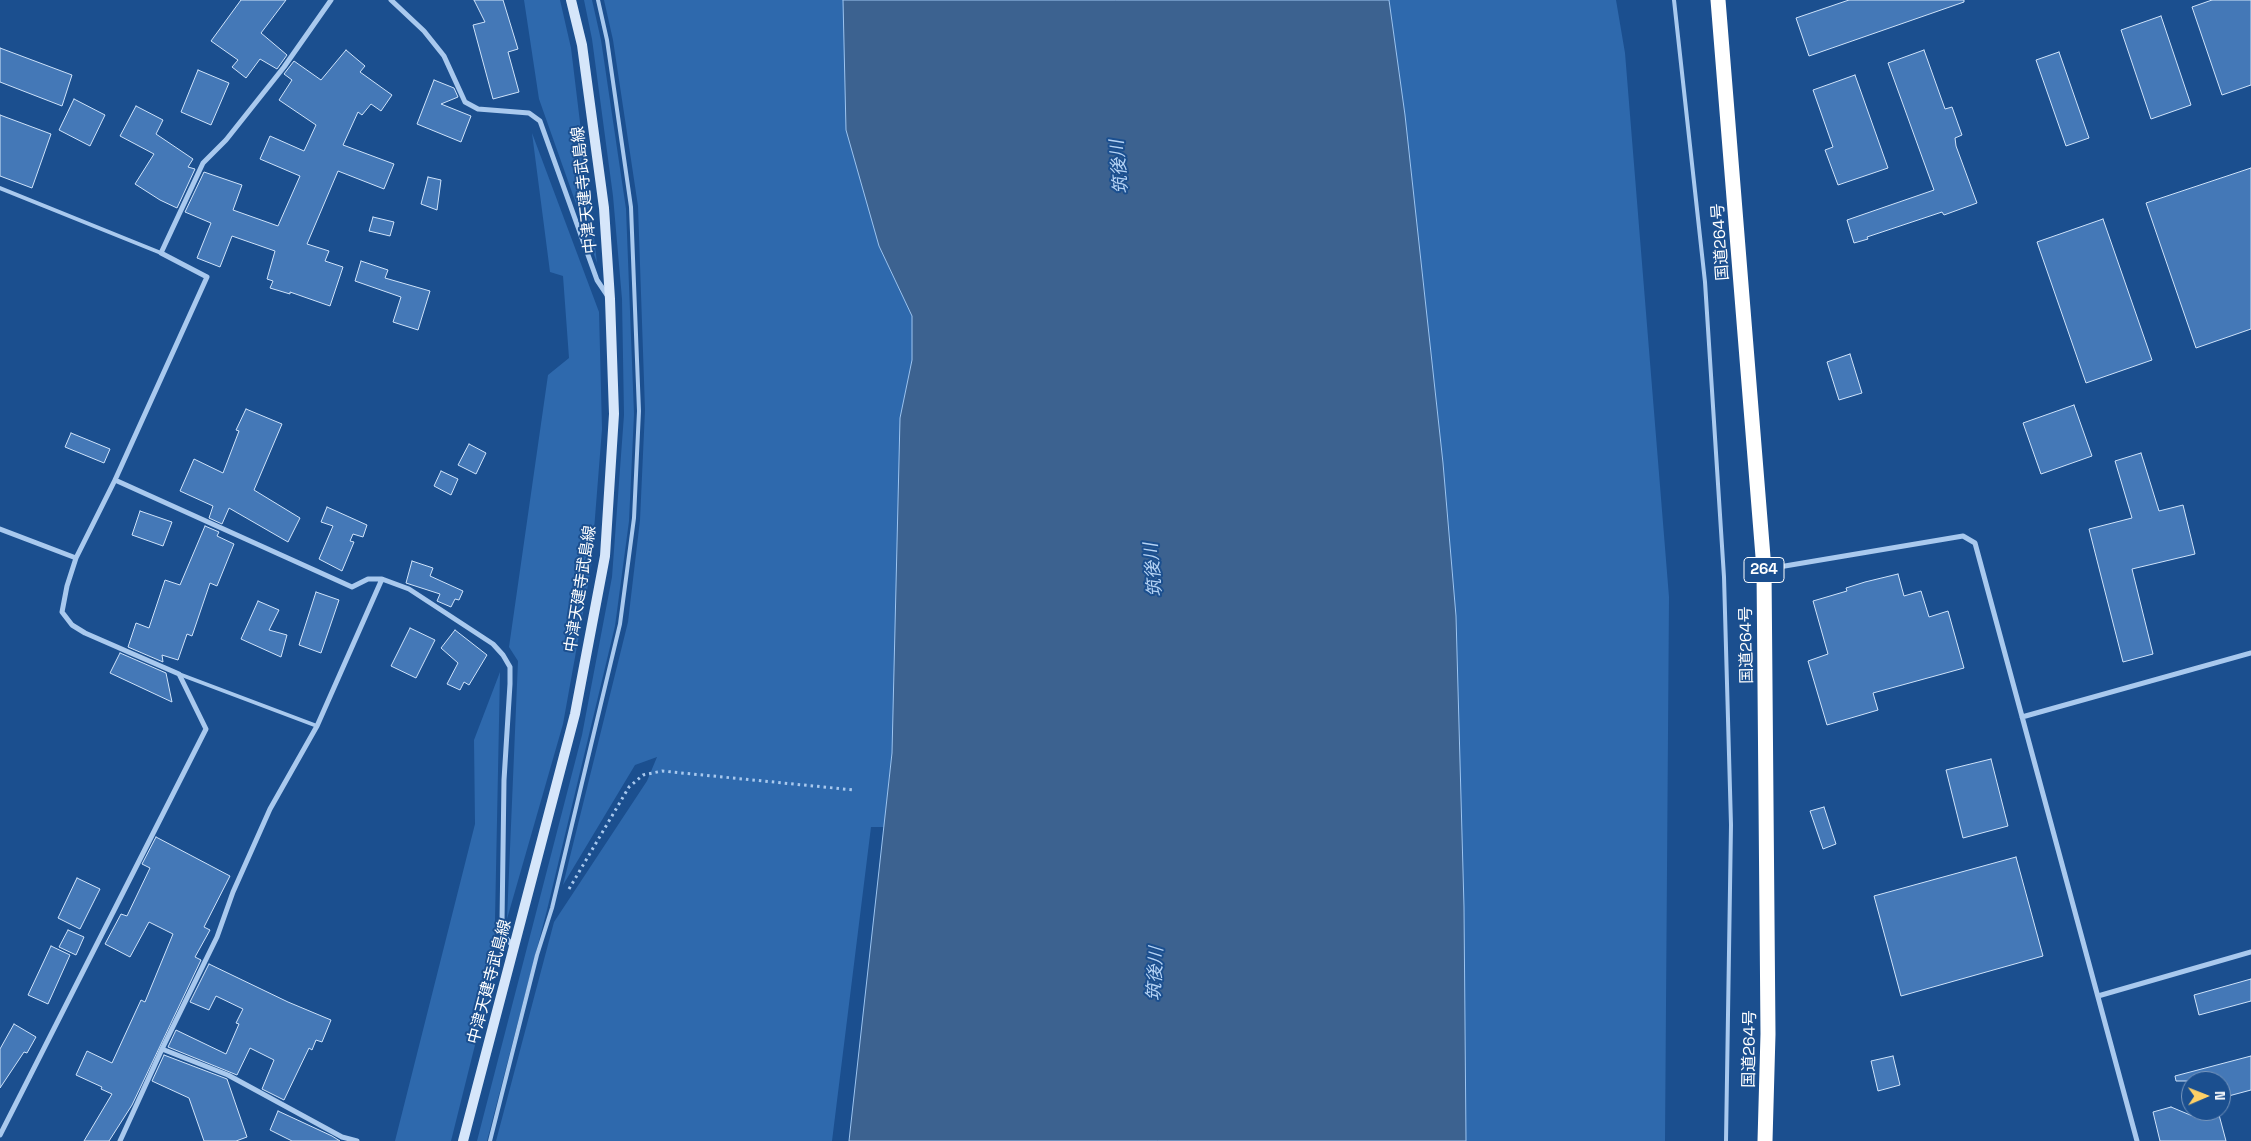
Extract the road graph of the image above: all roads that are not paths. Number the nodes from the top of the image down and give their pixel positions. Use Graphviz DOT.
graph roads {
  1 [pos="330,0"];
  2 [pos="391,0"];
  3 [pos="571,0"];
  4 [pos="598,0"];
  5 [pos="1674,0"];
  6 [pos="1718,0"];
  7 [pos="0,188"];
  8 [pos="161,253"];
  9 [pos="610,299"];
  10 [pos="115,480"];
  11 [pos="0,530"];
  12 [pos="76,558"];
  13 [pos="1764,569"];
  14 [pos="382,579"];
  15 [pos="2251,653"];
  16 [pos="179,674"];
  17 [pos="2022,717"];
  18 [pos="317,726"];
  19 [pos="515,948"];
  20 [pos="2251,952"];
  21 [pos="2098,996"];
  22 [pos="162,1049"];
  23 [pos="0,1135"];
  24 [pos="120,1141"];
  25 [pos="357,1141"];
  26 [pos="463,1141"];
  27 [pos="490,1141"];
  28 [pos="1726,1141"];
  29 [pos="1765,1141"];
  30 [pos="2137,1141"];
  1 -- 8 [label="street"];
  2 -- 9 [label="street"];
  3 -- 9 [label="main road, 中津天建寺武島線"];
  4 -- 27 [label="lane"];
  5 -- 28 [label="lane"];
  6 -- 13 [label="highway, 国道264号 / 264"];
  7 -- 8 [label="lane"];
  8 -- 10 [label="street"];
  9 -- 19 [label="main road, 中津天建寺武島線"];
  10 -- 12 [label="street"];
  10 -- 14 [label="street"];
  11 -- 12 [label="street"];
  12 -- 16 [label="street"];
  13 -- 17 [label="street"];
  13 -- 29 [label="highway, 国道264号 / 264"];
  14 -- 18 [label="street"];
  14 -- 19 [label="street"];
  15 -- 17 [label="street"];
  16 -- 18 [label="lane"];
  16 -- 23 [label="street"];
  17 -- 21 [label="street"];
  18 -- 22 [label="street"];
  19 -- 26 [label="main road, 中津天建寺武島線"];
  20 -- 21 [label="street"];
  21 -- 30 [label="street"];
  22 -- 24 [label="street"];
  22 -- 25 [label="street"];
}
